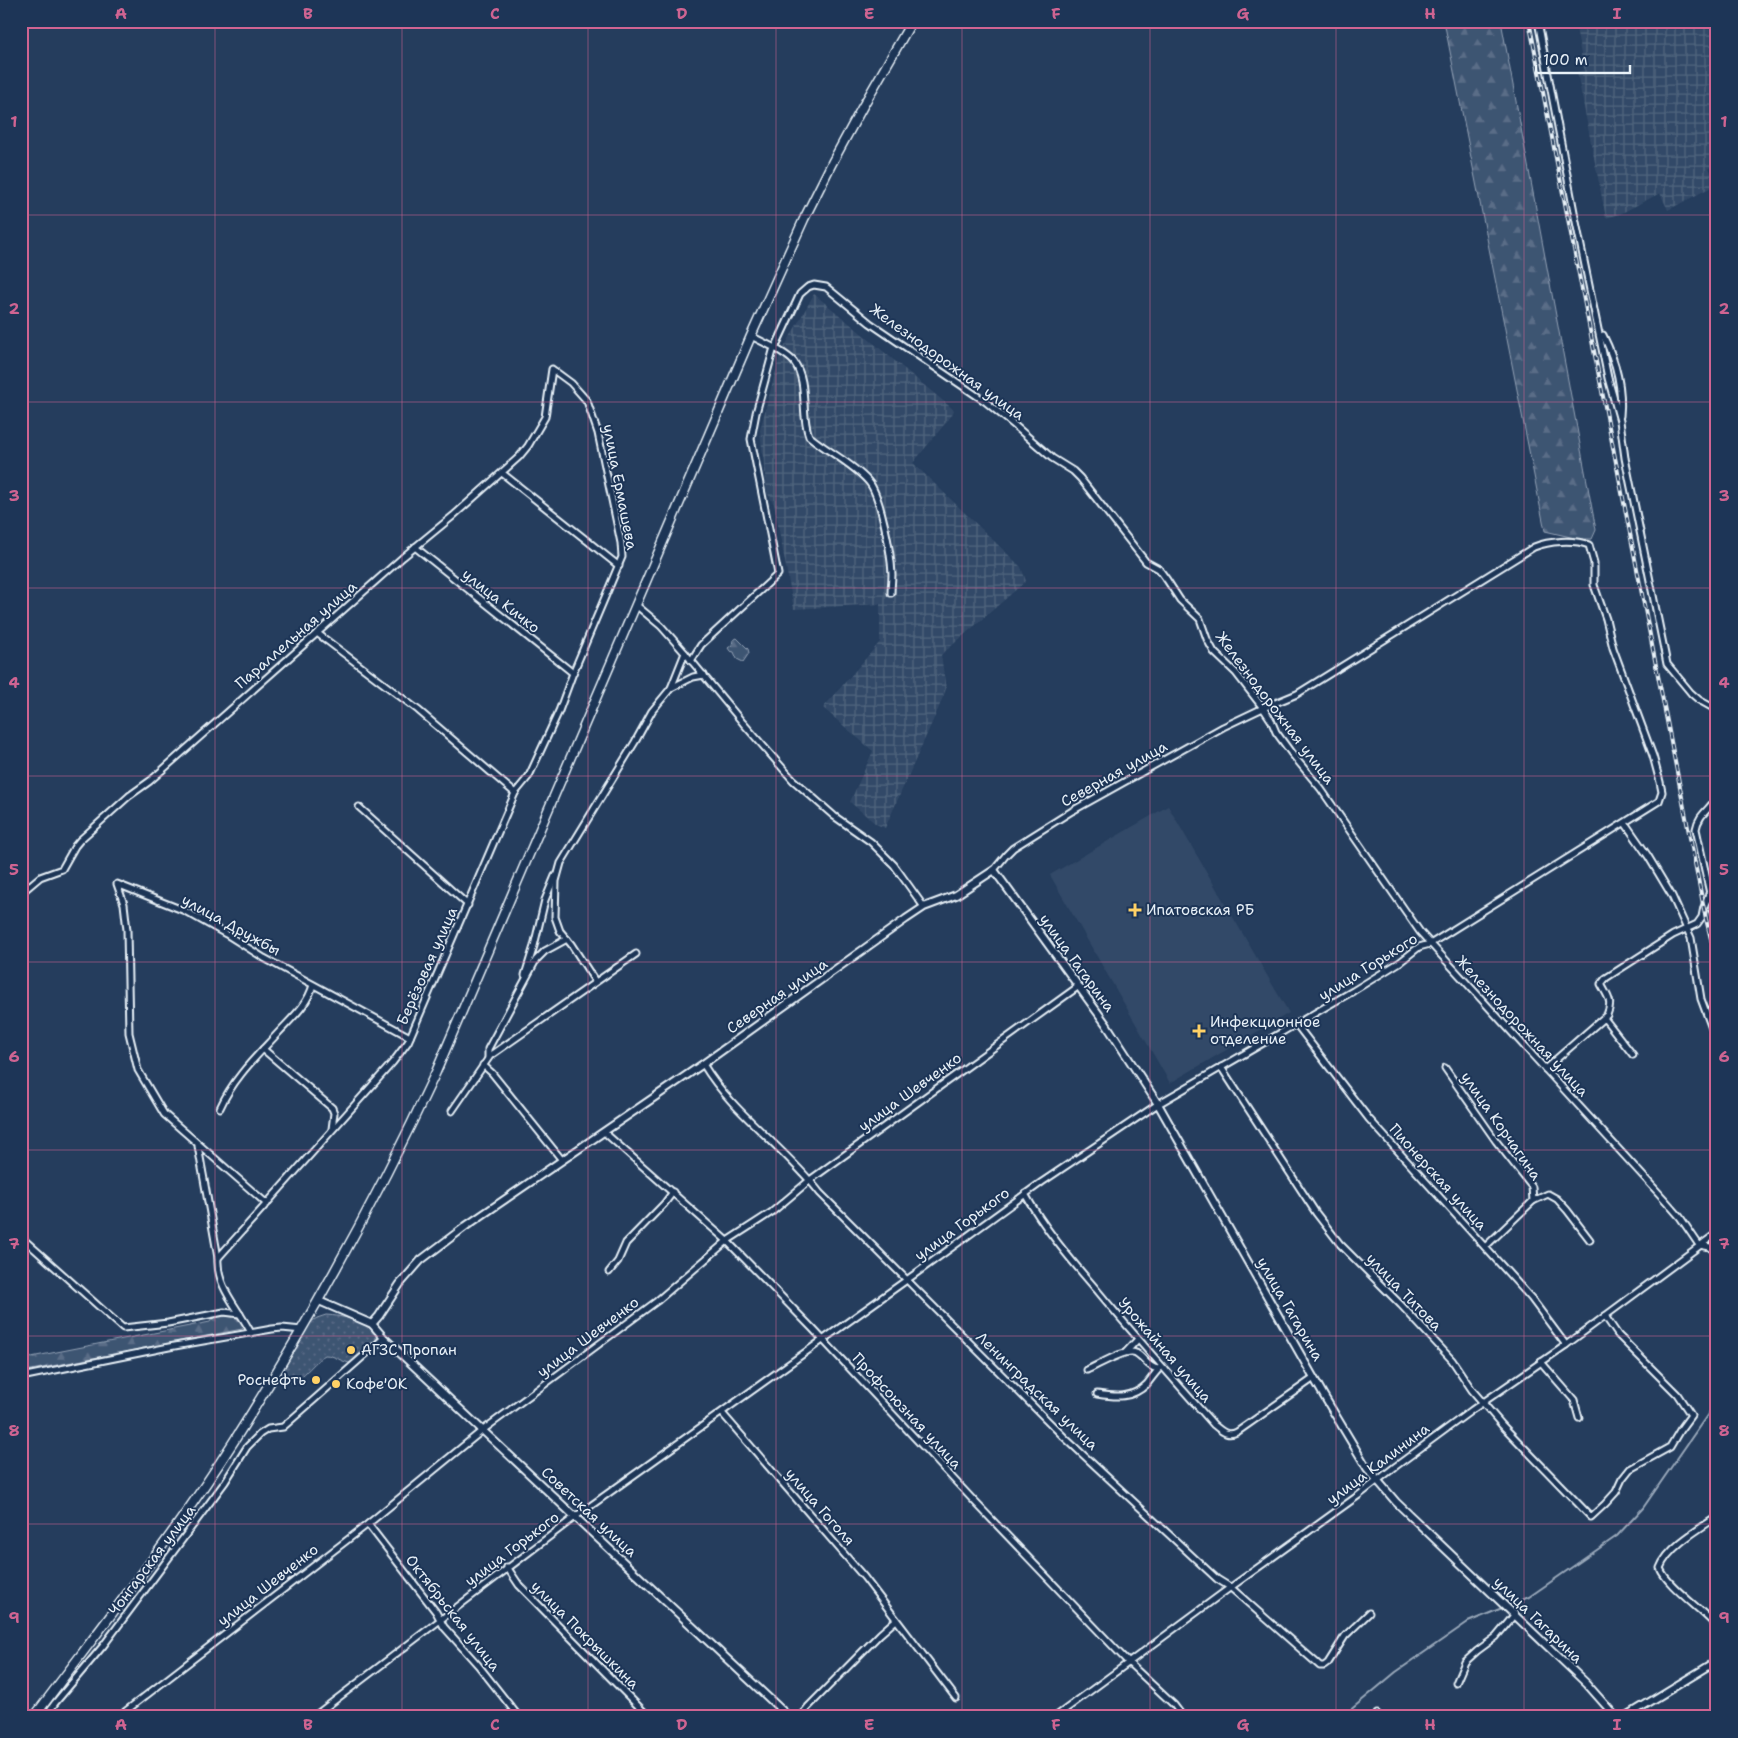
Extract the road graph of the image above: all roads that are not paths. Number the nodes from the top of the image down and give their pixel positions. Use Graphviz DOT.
graph roads {
  1 [pos="912,21"];
  2 [pos="1538,21"];
  3 [pos="1599,329"];
  4 [pos="751,336"];
  5 [pos="775,348"];
  6 [pos="552,369"];
  7 [pos="1620,421"];
  8 [pos="502,473"];
  9 [pos="414,547"];
  10 [pos="619,566"];
  11 [pos="891,593"];
  12 [pos="636,605"];
  13 [pos="318,633"];
  14 [pos="685,653"];
  15 [pos="692,661"];
  16 [pos="573,673"];
  17 [pos="704,675"];
  18 [pos="671,688"];
  19 [pos="1263,708"];
  20 [pos="1717,710"];
  21 [pos="515,793"];
  22 [pos="1717,797"];
  23 [pos="359,807"];
  24 [pos="1625,823"];
  25 [pos="561,863"];
  26 [pos="994,870"];
  27 [pos="1714,883"];
  28 [pos="21,893"];
  29 [pos="1710,893"];
  30 [pos="468,905"];
  31 [pos="924,907"];
  32 [pos="1717,926"];
  33 [pos="1686,928"];
  34 [pos="567,938"];
  35 [pos="1430,944"];
  36 [pos="636,954"];
  37 [pos="595,982"];
  38 [pos="313,985"];
  39 [pos="522,985"];
  40 [pos="1079,986"];
  41 [pos="1604,1018"];
  42 [pos="1296,1024"];
  43 [pos="410,1037"];
  44 [pos="1717,1042"];
  45 [pos="263,1050"];
  46 [pos="1633,1055"];
  47 [pos="488,1058"];
  48 [pos="703,1064"];
  49 [pos="483,1065"];
  50 [pos="1221,1067"];
  51 [pos="1444,1068"];
  52 [pos="1545,1069"];
  53 [pos="1158,1104"];
  54 [pos="220,1108"];
  55 [pos="452,1111"];
  56 [pos="332,1130"];
  57 [pos="604,1132"];
  58 [pos="198,1145"];
  59 [pos="562,1160"];
  60 [pos="810,1180"];
  61 [pos="673,1192"];
  62 [pos="1025,1194"];
  63 [pos="1533,1201"];
  64 [pos="267,1204"];
  65 [pos="1717,1233"];
  66 [pos="21,1237"];
  67 [pos="1590,1240"];
  68 [pos="727,1241"];
  69 [pos="1699,1245"];
  70 [pos="1485,1247"];
  71 [pos="1717,1253"];
  72 [pos="218,1258"];
  73 [pos="609,1272"];
  74 [pos="906,1280"];
  75 [pos="319,1301"];
  76 [pos="240,1314"];
  77 [pos="1605,1316"];
  78 [pos="372,1324"];
  79 [pos="302,1330"];
  80 [pos="251,1333"];
  81 [pos="384,1338"];
  82 [pos="1138,1339"];
  83 [pos="823,1340"];
  84 [pos="1566,1345"];
  85 [pos="1125,1352"];
  86 [pos="1541,1362"];
  87 [pos="1160,1368"];
  88 [pos="1087,1370"];
  89 [pos="21,1377"];
  90 [pos="1314,1378"];
  91 [pos="1097,1394"];
  92 [pos="1483,1403"];
  93 [pos="722,1413"];
  94 [pos="1579,1418"];
  95 [pos="483,1430"];
  96 [pos="1377,1481"];
  97 [pos="575,1516"];
  98 [pos="1717,1517"];
  99 [pos="368,1524"];
  100 [pos="507,1568"];
  101 [pos="1230,1587"];
  102 [pos="1369,1613"];
  103 [pos="1513,1613"];
  104 [pos="440,1620"];
  105 [pos="896,1620"];
  106 [pos="1717,1627"];
  107 [pos="1717,1661"];
  108 [pos="1128,1662"];
  109 [pos="1456,1683"];
  110 [pos="956,1698"];
  111 [pos="34,1717"];
  112 [pos="45,1717"];
  113 [pos="118,1717"];
  114 [pos="313,1717"];
  115 [pos="519,1717"];
  116 [pos="649,1717"];
  117 [pos="789,1717"];
  118 [pos="800,1717"];
  119 [pos="1055,1717"];
  120 [pos="1183,1717"];
  121 [pos="1616,1717"];
  122 [pos="1625,1717"];
  1 -- 4 [label="highway"];
  2 -- 3 [label="street"];
  3 -- 7 [label="street"];
  3 -- 7 [label="street"];
  4 -- 5 [label="street"];
  4 -- 12 [label="highway"];
  5 -- 11 [label="street"];
  5 -- 15 [label="street"];
  5 -- 19 [label="street, Железнодорожная улица"];
  6 -- 8 [label="street, Параллельная улица"];
  6 -- 10 [label="street, улица Ермашева"];
  7 -- 20 [label="street"];
  8 -- 9 [label="street, Параллельная улица"];
  8 -- 10 [label="street"];
  9 -- 13 [label="street, Параллельная улица"];
  9 -- 16 [label="street, улица Кичко"];
  10 -- 16 [label="street, улица Ермашева"];
  12 -- 14 [label="street"];
  12 -- 75 [label="highway"];
  13 -- 21 [label="street"];
  13 -- 28 [label="street, Параллельная улица"];
  14 -- 15 [label="street"];
  14 -- 18 [label="street"];
  15 -- 17 [label="street"];
  16 -- 21 [label="street, Берёзовая улица"];
  17 -- 18 [label="street"];
  17 -- 31 [label="street"];
  18 -- 25 [label="street"];
  19 -- 24 [label="street, улица Горького"];
  19 -- 26 [label="street, Северная улица"];
  19 -- 35 [label="street, Железнодорожная улица"];
  21 -- 30 [label="street, Берёзовая улица"];
  22 -- 29 [label="street"];
  23 -- 30 [label="street"];
  24 -- 33 [label="street"];
  24 -- 35 [label="street, улица Горького"];
  25 -- 34 [label="street"];
  25 -- 39 [label="street"];
  26 -- 31 [label="street, Северная улица"];
  26 -- 40 [label="street, улица Гагарина"];
  27 -- 29 [label="street"];
  29 -- 32 [label="street"];
  29 -- 33 [label="street"];
  30 -- 43 [label="street, Берёзовая улица"];
  31 -- 48 [label="street, Северная улица"];
  33 -- 41 [label="street"];
  33 -- 44 [label="street"];
  34 -- 37 [label="street"];
  34 -- 39 [label="street"];
  35 -- 42 [label="street, улица Горького"];
  35 -- 52 [label="street, Железнодорожная улица"];
  36 -- 37 [label="street"];
  37 -- 47 [label="street"];
  38 -- 43 [label="street, улица Дружбы"];
  38 -- 45 [label="street"];
  38 -- 58 [label="street, улица Дружбы"];
  39 -- 47 [label="street"];
  40 -- 53 [label="street, улица Гагарина"];
  40 -- 60 [label="street, улица Шевченко"];
  41 -- 46 [label="street"];
  41 -- 52 [label="street"];
  42 -- 50 [label="street, улица Горького"];
  42 -- 70 [label="street, Пионерская улица"];
  43 -- 56 [label="street, Берёзовая улица"];
  45 -- 54 [label="street"];
  45 -- 56 [label="street"];
  47 -- 49 [label="street"];
  48 -- 57 [label="street, Северная улица"];
  48 -- 60 [label="street, Ленинградская улица"];
  49 -- 55 [label="street"];
  49 -- 59 [label="street"];
  50 -- 53 [label="street, улица Горького"];
  50 -- 92 [label="street, улица Титова"];
  51 -- 63 [label="street, улица Корчагина"];
  52 -- 69 [label="street, Железнодорожная улица"];
  53 -- 62 [label="street, улица Горького"];
  53 -- 90 [label="street, улица Гагарина"];
  56 -- 64 [label="street, Берёзовая улица"];
  57 -- 59 [label="street, Северная улица"];
  57 -- 61 [label="street, Профсоюзная улица"];
  58 -- 64 [label="street"];
  58 -- 72 [label="street"];
  59 -- 78 [label="street, Северная улица"];
  60 -- 68 [label="street, улица Шевченко"];
  60 -- 74 [label="street, Ленинградская улица"];
  61 -- 68 [label="street, Профсоюзная улица"];
  61 -- 73 [label="street"];
  62 -- 74 [label="street, улица Горького"];
  62 -- 82 [label="street, Урожайная улица"];
  63 -- 67 [label="street, улица Корчагина"];
  63 -- 70 [label="street, улица Корчагина"];
  64 -- 72 [label="street, Берёзовая улица"];
  65 -- 69 [label="street, улица Калинина"];
  66 -- 76 [label="street"];
  68 -- 83 [label="street, Профсоюзная улица"];
  68 -- 95 [label="street, улица Шевченко"];
  69 -- 71 [label="street"];
  69 -- 77 [label="street, улица Калинина"];
  70 -- 84 [label="street, Пионерская улица"];
  72 -- 76 [label="street"];
  74 -- 83 [label="street, улица Горького"];
  74 -- 101 [label="street, Ленинградская улица"];
  75 -- 78 [label="street"];
  75 -- 79 [label="highway"];
  76 -- 80 [label="street"];
  77 -- 84 [label="street, улица Калинина"];
  77 -- 92 [label="street, улица Титова"];
  78 -- 81 [label="street, Советская улица"];
  79 -- 80 [label="street"];
  79 -- 111 [label="highway"];
  80 -- 89 [label="street"];
  81 -- 95 [label="street, Советская улица"];
  81 -- 112 [label="street, Чонгарская улица"];
  82 -- 85 [label="street"];
  82 -- 87 [label="street, Урожайная улица"];
  83 -- 93 [label="street, улица Горького"];
  83 -- 108 [label="street, Профсоюзная улица"];
  84 -- 86 [label="street, улица Калинина"];
  85 -- 87 [label="street"];
  85 -- 88 [label="street"];
  86 -- 92 [label="street, улица Калинина"];
  86 -- 94 [label="street"];
  87 -- 90 [label="street, Урожайная улица"];
  87 -- 91 [label="street"];
  90 -- 96 [label="street, улица Гагарина"];
  92 -- 96 [label="street, улица Калинина"];
  93 -- 97 [label="street, улица Горького"];
  93 -- 105 [label="street, улица Гоголя"];
  95 -- 97 [label="street, Советская улица"];
  95 -- 99 [label="street, улица Шевченко"];
  96 -- 101 [label="street, улица Калинина"];
  96 -- 103 [label="street, улица Гагарина"];
  97 -- 100 [label="street, улица Горького"];
  97 -- 117 [label="street, Советская улица"];
  98 -- 106 [label="street"];
  99 -- 104 [label="street, Октябрьская улица"];
  99 -- 113 [label="street, улица Шевченко"];
  100 -- 104 [label="street, улица Горького"];
  100 -- 116 [label="street, улица Покрышкина"];
  101 -- 102 [label="street, Ленинградская улица"];
  101 -- 108 [label="street, улица Калинина"];
  103 -- 109 [label="street"];
  103 -- 121 [label="street, улица Гагарина"];
  104 -- 114 [label="street, улица Горького"];
  104 -- 115 [label="street, Октябрьская улица"];
  105 -- 110 [label="street, улица Гоголя"];
  105 -- 118 [label="street"];
  107 -- 122 [label="street"];
  108 -- 119 [label="street, улица Калинина"];
  108 -- 120 [label="street, Профсоюзная улица"];
}
